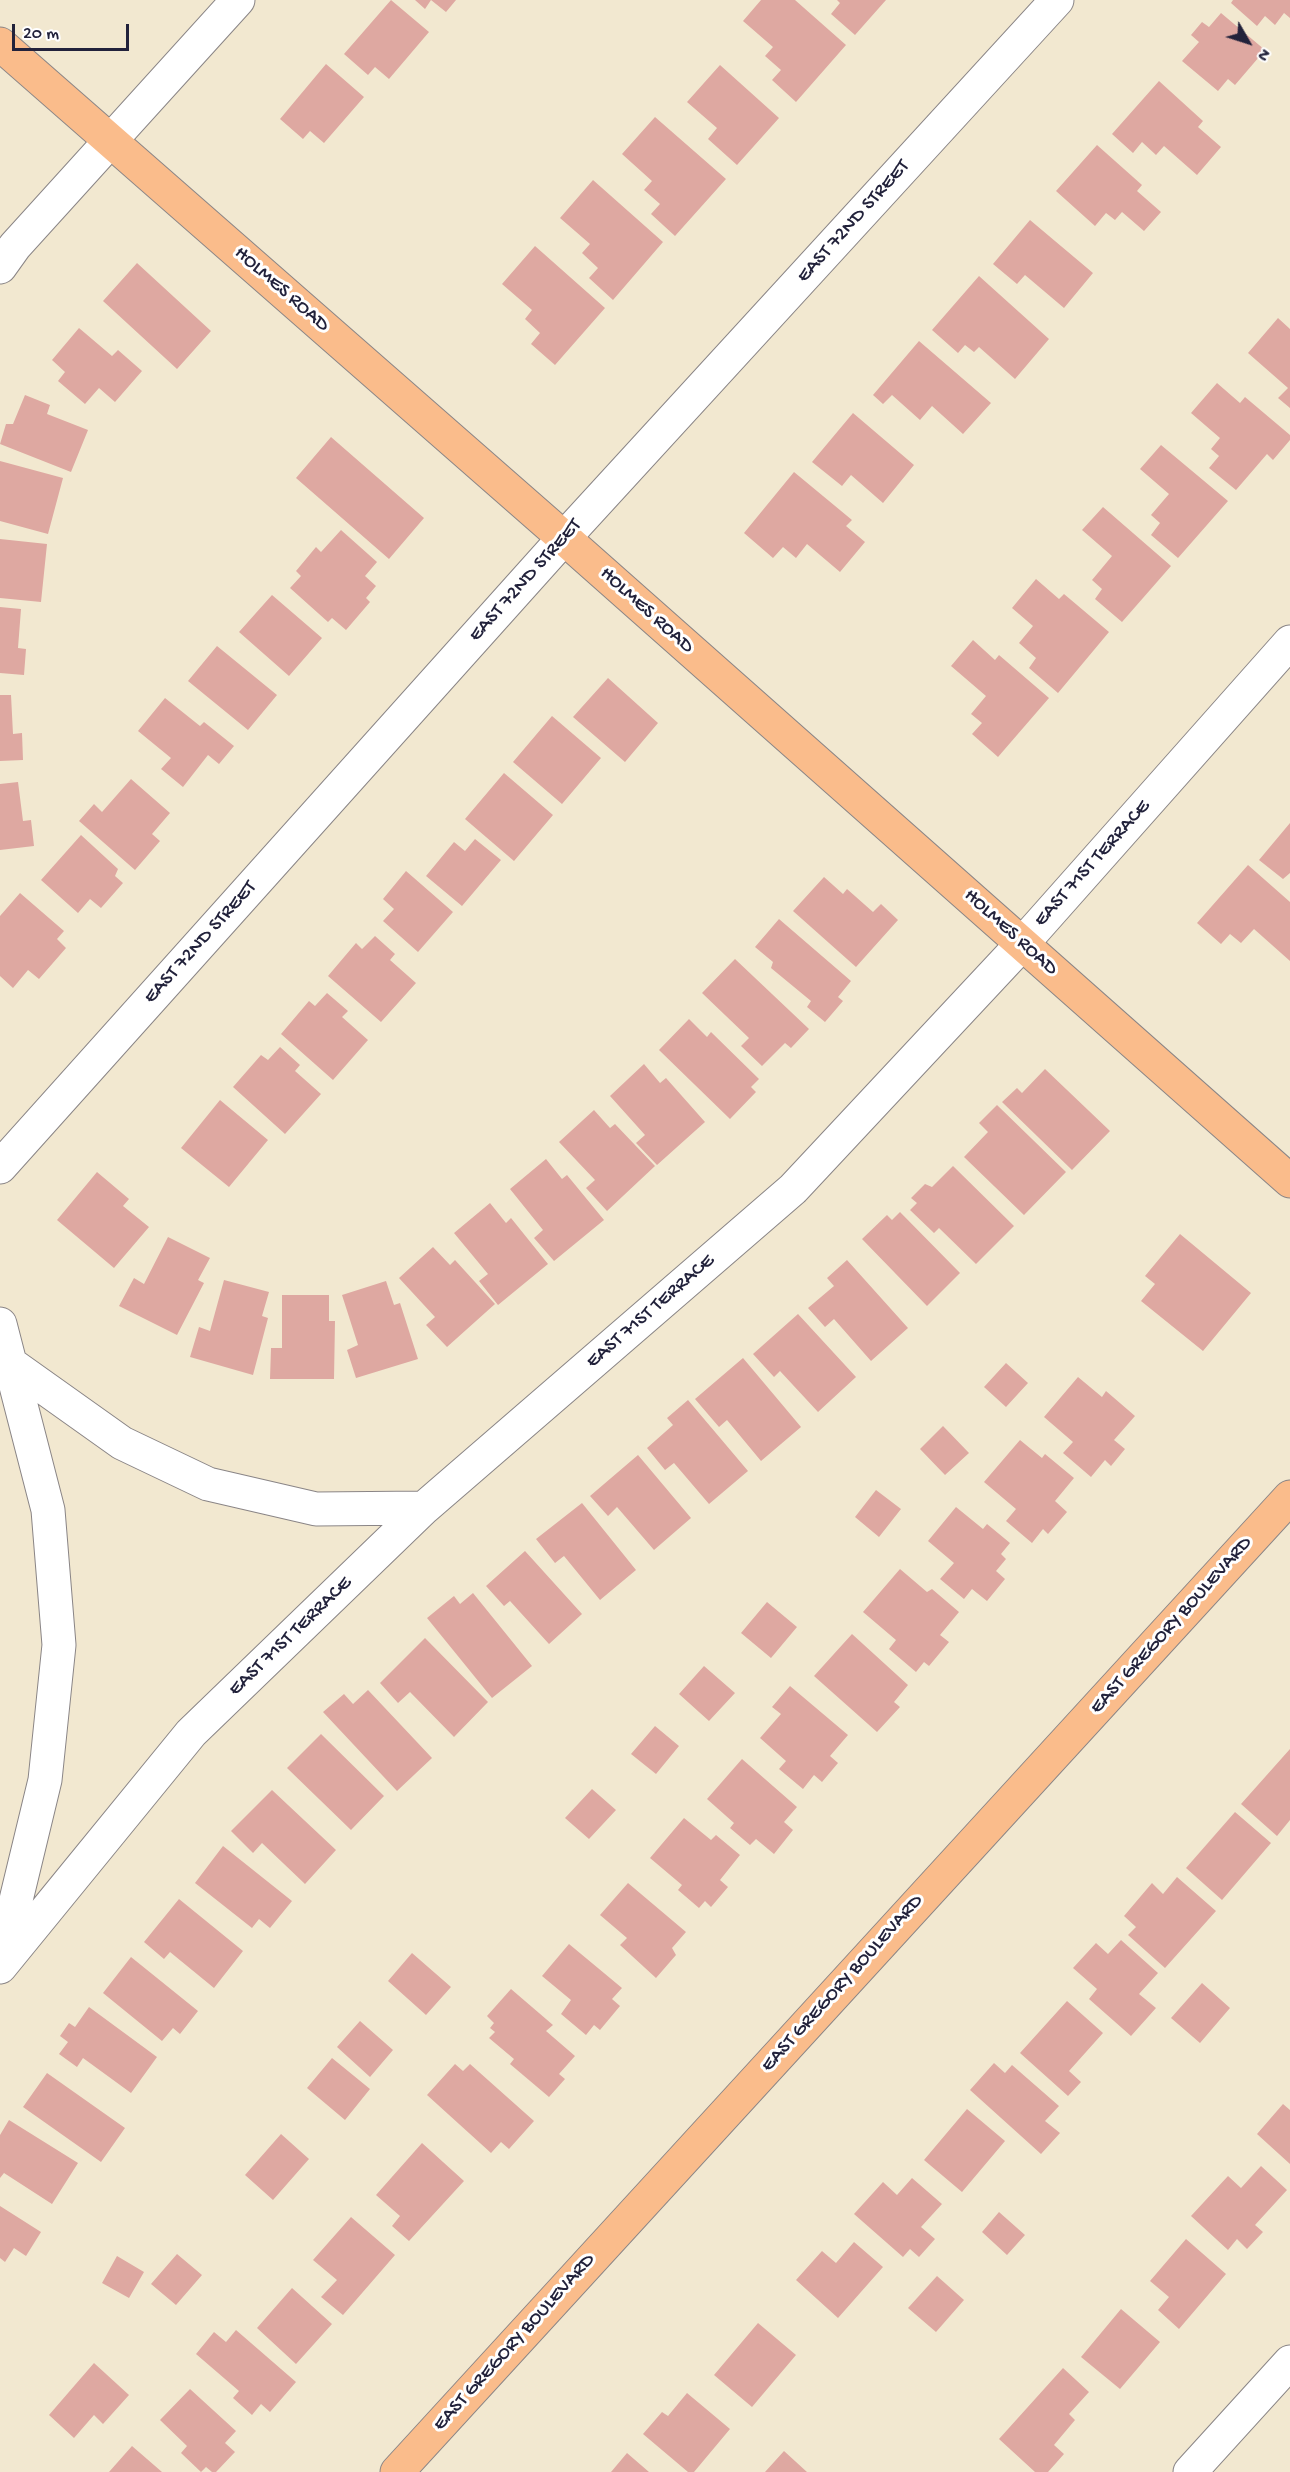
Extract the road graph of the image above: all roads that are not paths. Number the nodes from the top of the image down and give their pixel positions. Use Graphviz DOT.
graph roads {
  1 [pos="238,0"];
  2 [pos="1057,0"];
  3 [pos="0,44"];
  4 [pos="110,140"];
  5 [pos="0,267"];
  6 [pos="564,538"];
  7 [pos="1290,642"];
  8 [pos="1022,944"];
  9 [pos="0,1167"];
  10 [pos="1290,1181"];
  11 [pos="0,1324"];
  12 [pos="11,1364"];
  13 [pos="1290,1497"];
  14 [pos="424,1508"];
  15 [pos="0,1966"];
  16 [pos="1290,2362"];
  17 [pos="397,2472"];
  18 [pos="1190,2472"];
  1 -- 4 [label="street"];
  2 -- 6 [label="street, EAST 72ND STREET"];
  3 -- 4 [label="main road, HOLMES ROAD"];
  4 -- 5 [label="street"];
  4 -- 6 [label="main road, HOLMES ROAD"];
  6 -- 8 [label="main road, HOLMES ROAD"];
  6 -- 9 [label="street, EAST 72ND STREET"];
  7 -- 8 [label="street, EAST 71ST TERRACE"];
  8 -- 10 [label="main road, HOLMES ROAD"];
  8 -- 14 [label="street, EAST 71ST TERRACE"];
  11 -- 12 [label="street, EAST 71ST TERRACE"];
  12 -- 14 [label="street"];
  12 -- 15 [label="street, EAST 71ST TERRACE"];
  13 -- 17 [label="main road, EAST GREGORY BOULEVARD"];
  14 -- 15 [label="street, EAST 71ST TERRACE"];
  16 -- 18 [label="street"];
}
